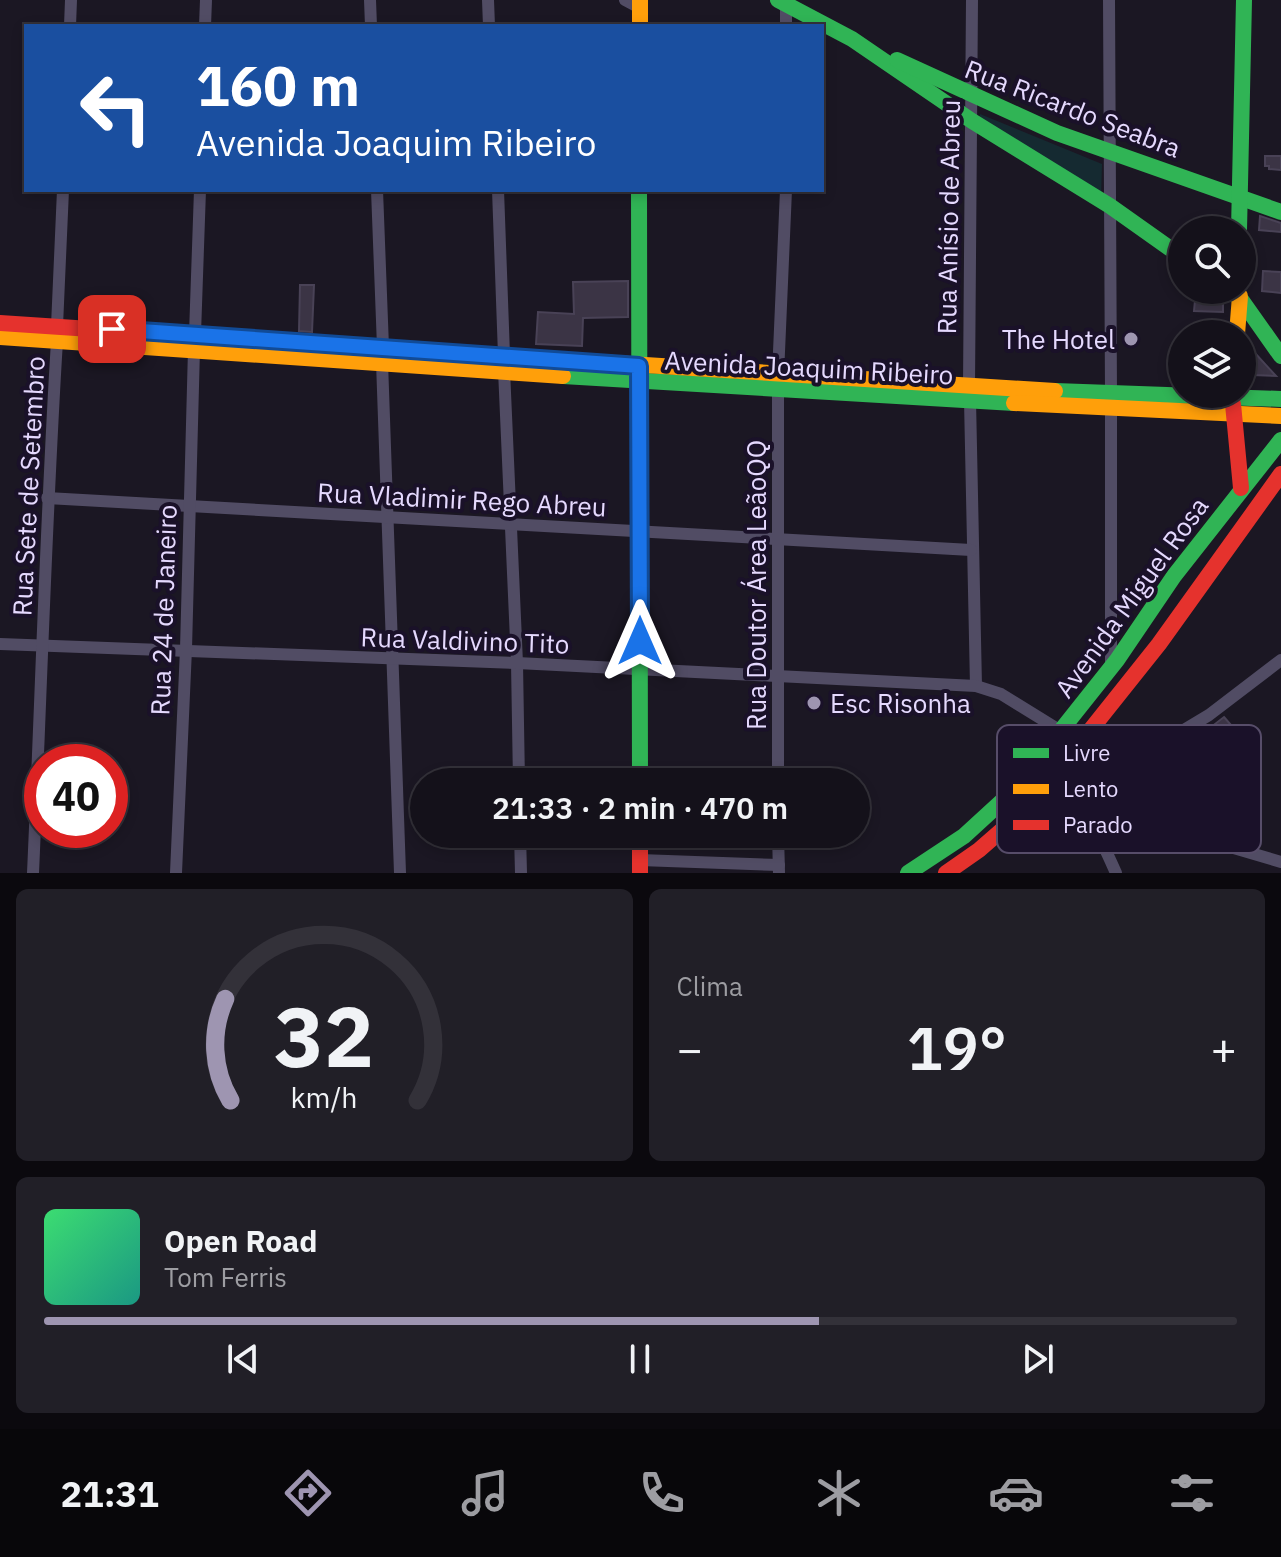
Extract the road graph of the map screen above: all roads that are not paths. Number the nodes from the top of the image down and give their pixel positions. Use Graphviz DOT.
graph roads {
  1 [pos="71,0"];
  2 [pos="206,0"];
  3 [pos="370,0"];
  4 [pos="488,0"];
  5 [pos="625,0"];
  6 [pos="972,0"];
  7 [pos="1109,0"];
  8 [pos="1244,0"];
  9 [pos="783,1"];
  10 [pos="640,4"];
  11 [pos="70,24"];
  12 [pos="205,24"];
  13 [pos="371,24"];
  14 [pos="489,24"];
  15 [pos="786,24"];
  16 [pos="852,39"];
  17 [pos="972,95"];
  18 [pos="972,121"];
  19 [pos="1109,152"];
  20 [pos="63,192"];
  21 [pos="200,192"];
  22 [pos="377,192"];
  23 [pos="498,192"];
  24 [pos="639,192"];
  25 [pos="786,192"];
  26 [pos="1238,194"];
  27 [pos="1110,206"];
  28 [pos="1281,212"];
  29 [pos="1239,216"];
  30 [pos="1168,247"];
  31 [pos="1244,304"];
  32 [pos="0,323"];
  33 [pos="57,334"];
  34 [pos="0,337"];
  35 [pos="194,341"];
  36 [pos="382,355"];
  37 [pos="1281,356"];
  38 [pos="504,363"];
  39 [pos="640,374"];
  40 [pos="779,382"];
  41 [pos="969,393"];
  42 [pos="1281,399"];
  43 [pos="1256,401"];
  44 [pos="1111,402"];
  45 [pos="1168,402"];
  46 [pos="1233,408"];
  47 [pos="1251,408"];
  48 [pos="1281,416"];
  49 [pos="1281,440"];
  50 [pos="1281,474"];
  51 [pos="1241,488"];
  52 [pos="47,498"];
  53 [pos="189,506"];
  54 [pos="386,517"];
  55 [pos="511,524"];
  56 [pos="641,531"];
  57 [pos="778,539"];
  58 [pos="971,550"];
  59 [pos="0,644"];
  60 [pos="44,645"];
  61 [pos="186,649"];
  62 [pos="394,660"];
  63 [pos="1281,660"];
  64 [pos="517,663"];
  65 [pos="1111,668"];
  66 [pos="640,669"];
  67 [pos="776,675"];
  68 [pos="976,686"];
  69 [pos="1051,725"];
  70 [pos="1066,725"];
  71 [pos="1094,725"];
  72 [pos="1192,725"];
  73 [pos="519,768"];
  74 [pos="640,768"];
  75 [pos="778,768"];
  76 [pos="997,806"];
  77 [pos="997,834"];
  78 [pos="520,848"];
  79 [pos="778,848"];
  80 [pos="1107,853"];
  81 [pos="1250,853"];
  82 [pos="1281,862"];
  83 [pos="640,866"];
  84 [pos="779,869"];
  85 [pos="33,873"];
  86 [pos="176,873"];
  87 [pos="400,873"];
  88 [pos="521,873"];
  89 [pos="908,873"];
  90 [pos="946,873"];
  91 [pos="1116,873"];
  1 -- 11 [label="street"];
  2 -- 12 [label="street"];
  3 -- 13 [label="street"];
  4 -- 14 [label="street"];
  5 -- 10 [label="street"];
  6 -- 17 [label="street, Rua Anísio de Abreu"];
  7 -- 19 [label="street"];
  8 -- 26 [label="main road"];
  9 -- 15 [label="street"];
  9 -- 16 [label="main road"];
  16 -- 17 [label="main road, Rua Ricardo Seabra"];
  16 -- 18 [label="main road"];
  17 -- 18 [label="street, Rua Anísio de Abreu"];
  17 -- 19 [label="main road, Rua Ricardo Seabra"];
  18 -- 27 [label="main road"];
  18 -- 41 [label="street, Rua Anísio de Abreu"];
  19 -- 26 [label="main road, Rua Ricardo Seabra"];
  19 -- 27 [label="street"];
  20 -- 33 [label="street, Rua Sete de Setembro"];
  21 -- 35 [label="street, Rua 24 de Janeiro"];
  22 -- 36 [label="street"];
  23 -- 38 [label="street"];
  24 -- 39 [label="main road"];
  25 -- 40 [label="street, Rua Doutor Área LeãoQQ"];
  26 -- 28 [label="main road, Rua Ricardo Seabra"];
  26 -- 29 [label="main road"];
  27 -- 30 [label="main road"];
  27 -- 44 [label="street"];
  31 -- 37 [label="main road"];
  32 -- 33 [label="main road, Avenida Joaquim Ribeiro"];
  33 -- 34 [label="main road, Avenida Joaquim Ribeiro"];
  33 -- 35 [label="main road, Avenida Joaquim Ribeiro"];
  33 -- 52 [label="street, Rua Sete de Setembro"];
  35 -- 36 [label="main road, Avenida Joaquim Ribeiro"];
  35 -- 53 [label="street, Rua 24 de Janeiro"];
  36 -- 38 [label="main road, Avenida Joaquim Ribeiro"];
  36 -- 54 [label="street"];
  38 -- 39 [label="main road, Avenida Joaquim Ribeiro"];
  38 -- 55 [label="street"];
  39 -- 40 [label="main road, Avenida Joaquim Ribeiro"];
  39 -- 56 [label="main road"];
  40 -- 41 [label="main road, Avenida Joaquim Ribeiro"];
  40 -- 57 [label="street, Rua Doutor Área LeãoQQ"];
  41 -- 44 [label="main road, Avenida Joaquim Ribeiro"];
  41 -- 58 [label="street, Rua Anísio de Abreu"];
  42 -- 43 [label="main road, Avenida Joaquim Ribeiro"];
  44 -- 45 [label="main road, Avenida Joaquim Ribeiro"];
  44 -- 65 [label="street"];
  46 -- 51 [label="main road"];
  47 -- 48 [label="main road, Avenida Joaquim Ribeiro"];
  49 -- 51 [label="main road, Avenida Miguel Rosa"];
  50 -- 71 [label="main road, Avenida Miguel Rosa"];
  51 -- 65 [label="main road, Avenida Miguel Rosa"];
  52 -- 53 [label="street, Rua Vladimir Rego Abreu"];
  52 -- 60 [label="street, Rua Sete de Setembro"];
  53 -- 54 [label="street, Rua Vladimir Rego Abreu"];
  53 -- 61 [label="street, Rua 24 de Janeiro"];
  54 -- 55 [label="street, Rua Vladimir Rego Abreu"];
  54 -- 62 [label="street"];
  55 -- 56 [label="street, Rua Vladimir Rego Abreu"];
  55 -- 64 [label="street"];
  56 -- 57 [label="street, Rua Vladimir Rego Abreu"];
  56 -- 66 [label="main road"];
  57 -- 58 [label="street, Rua Vladimir Rego Abreu"];
  57 -- 67 [label="street, Rua Doutor Área LeãoQQ"];
  58 -- 68 [label="street, Rua Anísio de Abreu"];
  59 -- 60 [label="street, Rua Valdivino Tito"];
  60 -- 61 [label="street, Rua Valdivino Tito"];
  60 -- 85 [label="street, Rua Sete de Setembro"];
  61 -- 62 [label="street, Rua Valdivino Tito"];
  61 -- 86 [label="street, Rua 24 de Janeiro"];
  62 -- 64 [label="street, Rua Valdivino Tito"];
  62 -- 87 [label="street"];
  63 -- 72 [label="street"];
  64 -- 66 [label="street, Rua Valdivino Tito"];
  64 -- 73 [label="street"];
  65 -- 70 [label="main road, Avenida Miguel Rosa"];
  66 -- 67 [label="street, Rua Valdivino Tito"];
  66 -- 74 [label="main road"];
  67 -- 68 [label="street, Rua Valdivino Tito"];
  67 -- 75 [label="street, Rua Doutor Área LeãoQQ"];
  68 -- 69 [label="street, Rua Valdivino Tito"];
  76 -- 89 [label="main road, Avenida Miguel Rosa"];
  77 -- 90 [label="main road, Avenida Miguel Rosa"];
  78 -- 88 [label="street"];
  79 -- 84 [label="street"];
  80 -- 91 [label="street"];
  81 -- 82 [label="street"];
  83 -- 84 [label="street"];
}
